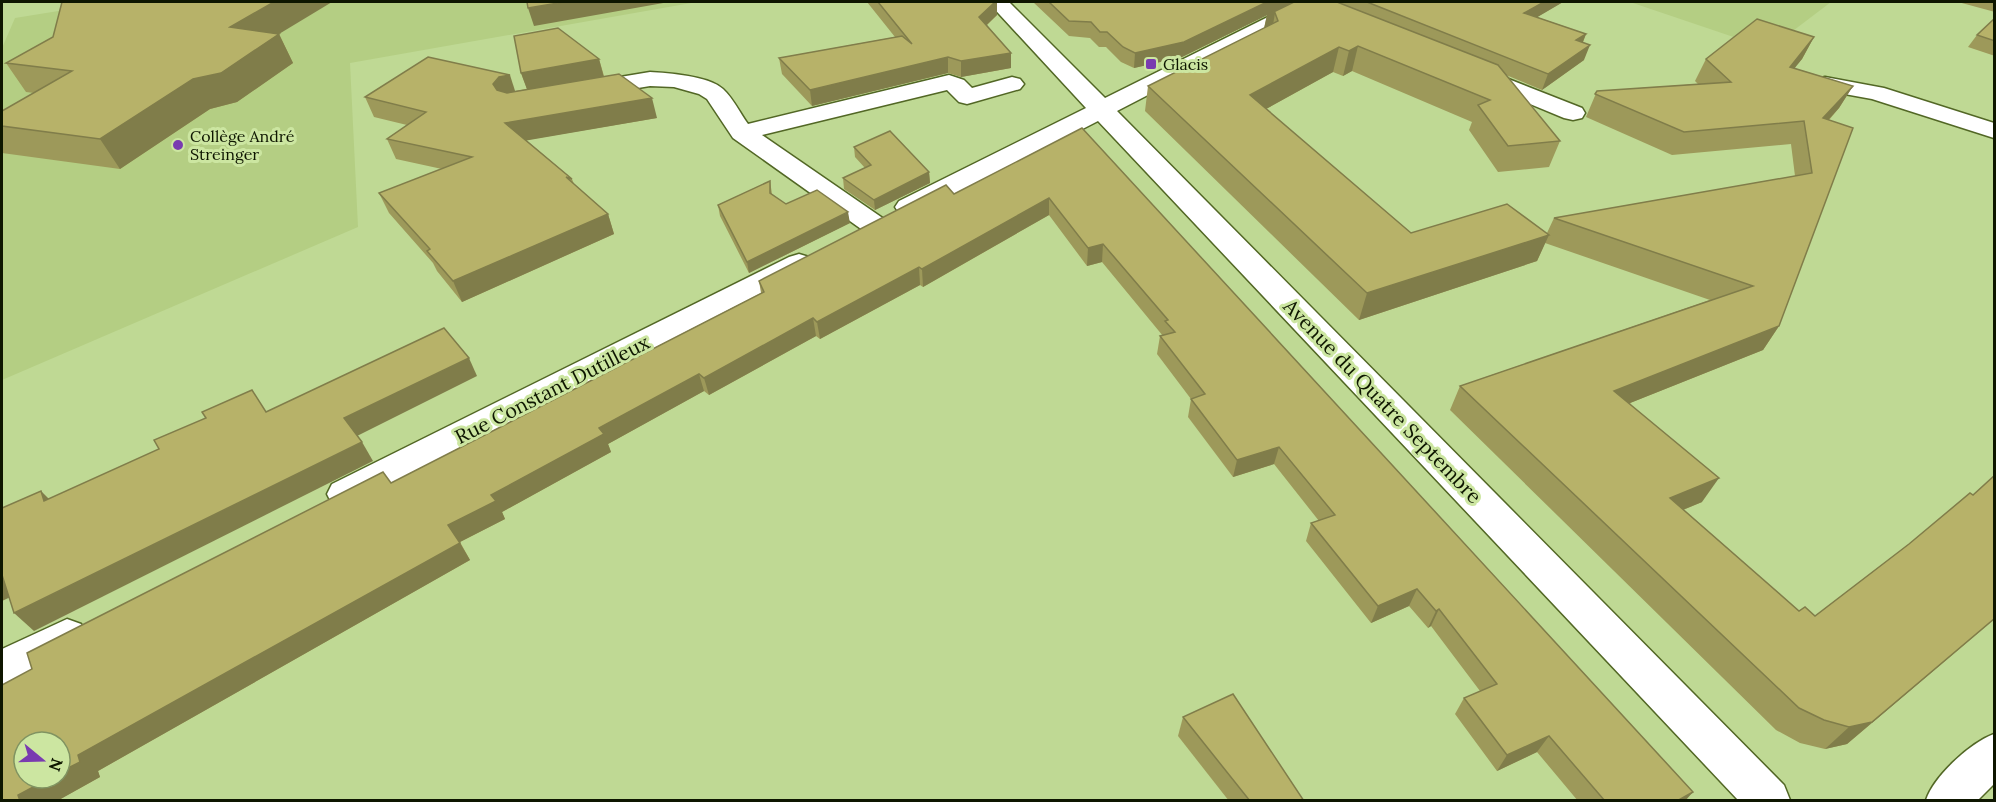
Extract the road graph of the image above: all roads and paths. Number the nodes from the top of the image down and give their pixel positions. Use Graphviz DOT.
graph roads {
  1 [pos="998,2"];
  2 [pos="1316,7"];
  3 [pos="1462,68"];
  4 [pos="1012,84"];
  5 [pos="1825,84"];
  6 [pos="559,95"];
  7 [pos="1102,109"];
  8 [pos="1573,112"];
  9 [pos="1995,131"];
  10 [pos="742,133"];
  11 [pos="874,225"];
  12 [pos="321,507"];
  13 [pos="97,621"];
  14 [pos="2,669"];
  15 [pos="1995,754"];
  16 [pos="1768,801"];
  17 [pos="1948,801"];
  1 -- 7 [label="street, Avenue du Quatre Septembre"];
  2 -- 7 [label="street, Rue Constant Dutilleux"];
  3 -- 8 [label="street"];
  4 -- 10 [label="street"];
  5 -- 9 [label="street"];
  6 -- 10 [label="street"];
  7 -- 11 [label="street, Rue Constant Dutilleux"];
  7 -- 16 [label="street, Avenue du Quatre Septembre"];
  10 -- 11 [label="street"];
  11 -- 12 [label="street, Rue Constant Dutilleux"];
  13 -- 14 [label="street"];
  15 -- 17 [label="street"];
}
